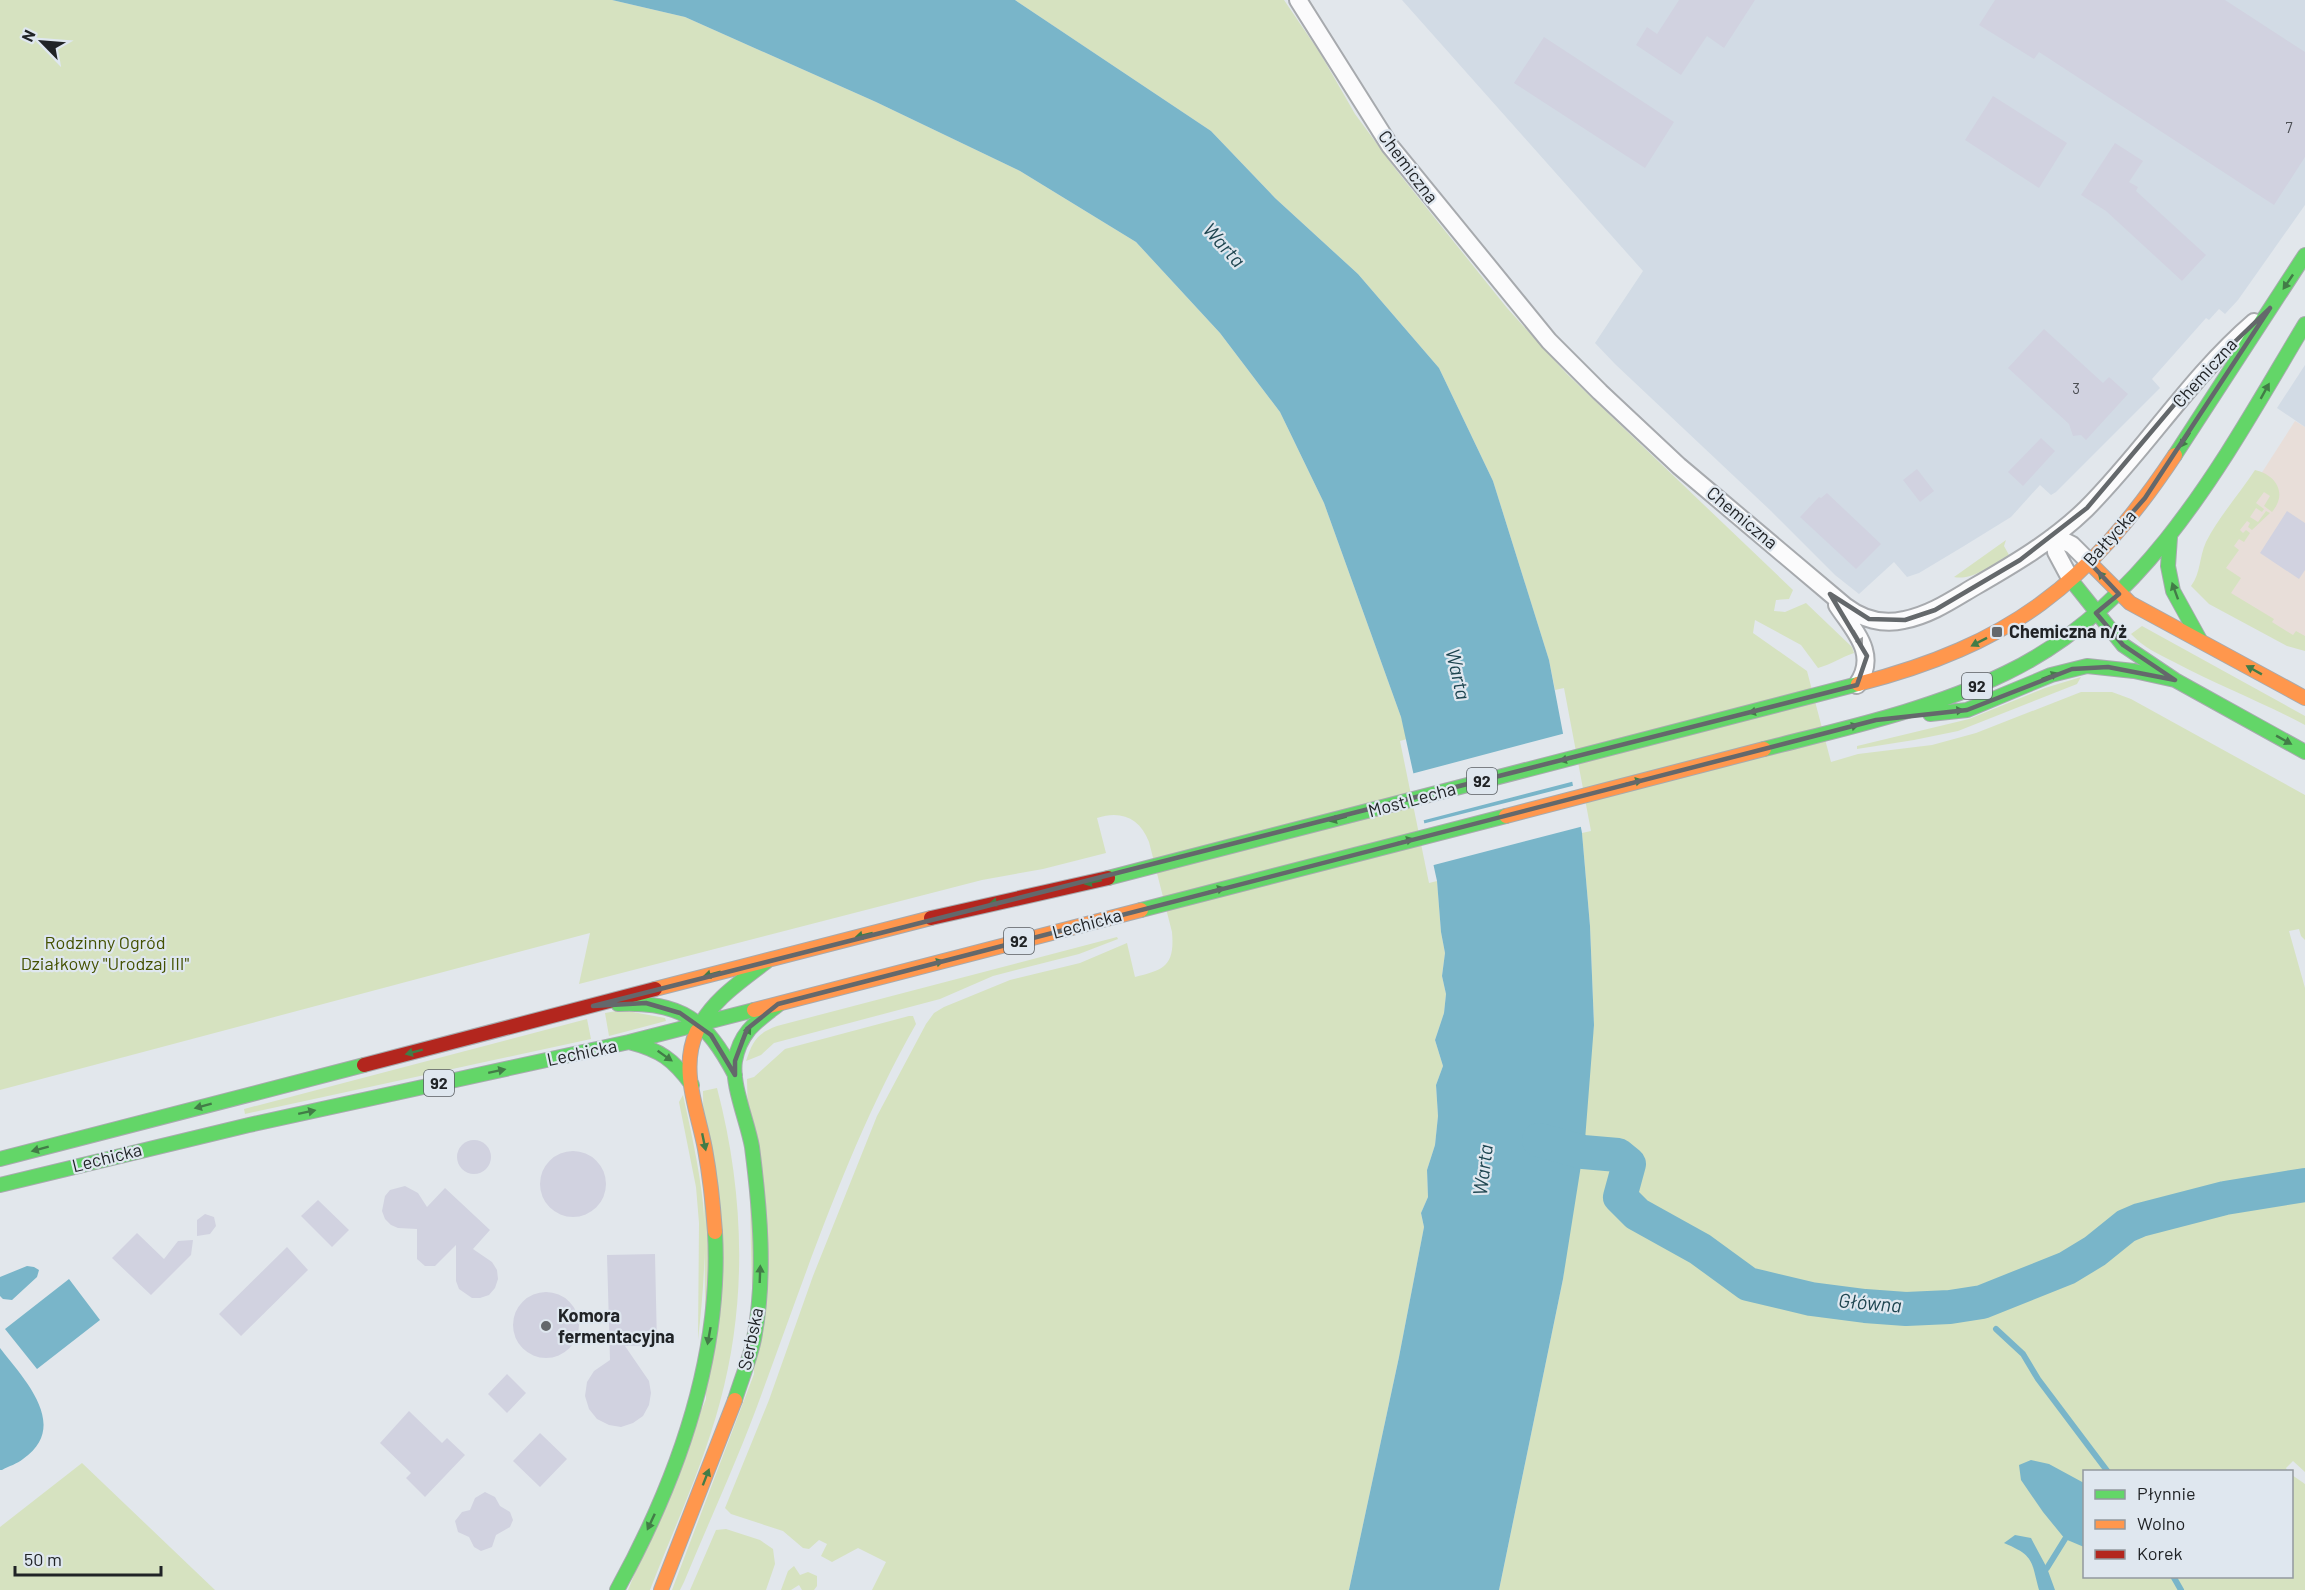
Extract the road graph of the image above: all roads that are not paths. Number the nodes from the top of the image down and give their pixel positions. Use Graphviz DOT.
graph roads {
  1 [pos="1298,0"];
  2 [pos="2305,255"];
  3 [pos="2270,308"];
  4 [pos="2305,324"];
  5 [pos="2054,536"];
  6 [pos="2170,537"];
  7 [pos="2089,562"];
  8 [pos="2071,580"];
  9 [pos="1830,594"];
  10 [pos="2119,594"];
  11 [pos="2097,613"];
  12 [pos="2200,640"];
  13 [pos="2175,680"];
  14 [pos="1857,685"];
  15 [pos="1814,696"];
  16 [pos="2305,698"];
  17 [pos="1876,720"];
  18 [pos="2305,752"];
  19 [pos="1150,867"];
  20 [pos="1160,905"];
  21 [pos="768,960"];
  22 [pos="778,1004"];
  23 [pos="592,1006"];
  24 [pos="700,1023"];
  25 [pos="629,1042"];
  26 [pos="735,1075"];
  27 [pos="692,1085"];
  28 [pos="0,1159"];
  29 [pos="0,1185"];
  30 [pos="617,1590"];
  31 [pos="661,1590"];
  1 -- 9 [label="street, Chemiczna"];
  2 -- 3 [label="main road, Bałtycka / 92, one-way"];
  3 -- 5 [label="street, Chemiczna"];
  3 -- 7 [label="main road, Bałtycka / 92, one-way"];
  6 -- 4 [label="main road, 92, one-way"];
  5 -- 7 [label="street"];
  5 -- 8 [label="street"];
  5 -- 9 [label="street, Chemiczna"];
  6 -- 10 [label="main road, 92"];
  12 -- 6 [label="main road, one-way"];
  7 -- 8 [label="main road, Bałtycka / 92"];
  10 -- 7 [label="main road, one-way"];
  8 -- 11 [label="main road"];
  8 -- 14 [label="main road, Bałtycka / 92, one-way"];
  9 -- 14 [label="street, one-way"];
  10 -- 11 [label="main road, 92"];
  10 -- 12 [label="main road"];
  11 -- 13 [label="main road"];
  11 -- 17 [label="main road, 92"];
  16 -- 12 [label="main road, one-way"];
  17 -- 13 [label="main road, one-way"];
  13 -- 18 [label="main road, one-way"];
  14 -- 15 [label="main road, Bałtycka / 92"];
  15 -- 19 [label="main road, Most Lecha / 92, one-way"];
  20 -- 17 [label="main road, Most Lecha / 92, one-way"];
  19 -- 21 [label="main road, Lechicka / 92, one-way"];
  22 -- 20 [label="main road, Lechicka / 92, one-way"];
  21 -- 23 [label="main road, Lechicka / 92, one-way"];
  21 -- 24 [label="main road"];
  22 -- 24 [label="main road, Lechicka / 92"];
  26 -- 22 [label="main road, Serbska, one-way"];
  23 -- 24 [label="main road, Serbska"];
  23 -- 28 [label="main road, Lechicka / 92, one-way"];
  24 -- 25 [label="main road, Lechicka / 92"];
  24 -- 26 [label="main road, Serbska"];
  24 -- 27 [label="main road"];
  25 -- 27 [label="main road, one-way"];
  29 -- 25 [label="main road, Lechicka / 92, one-way"];
  31 -- 26 [label="main road, Serbska, one-way"];
  27 -- 30 [label="main road, one-way"];
}
